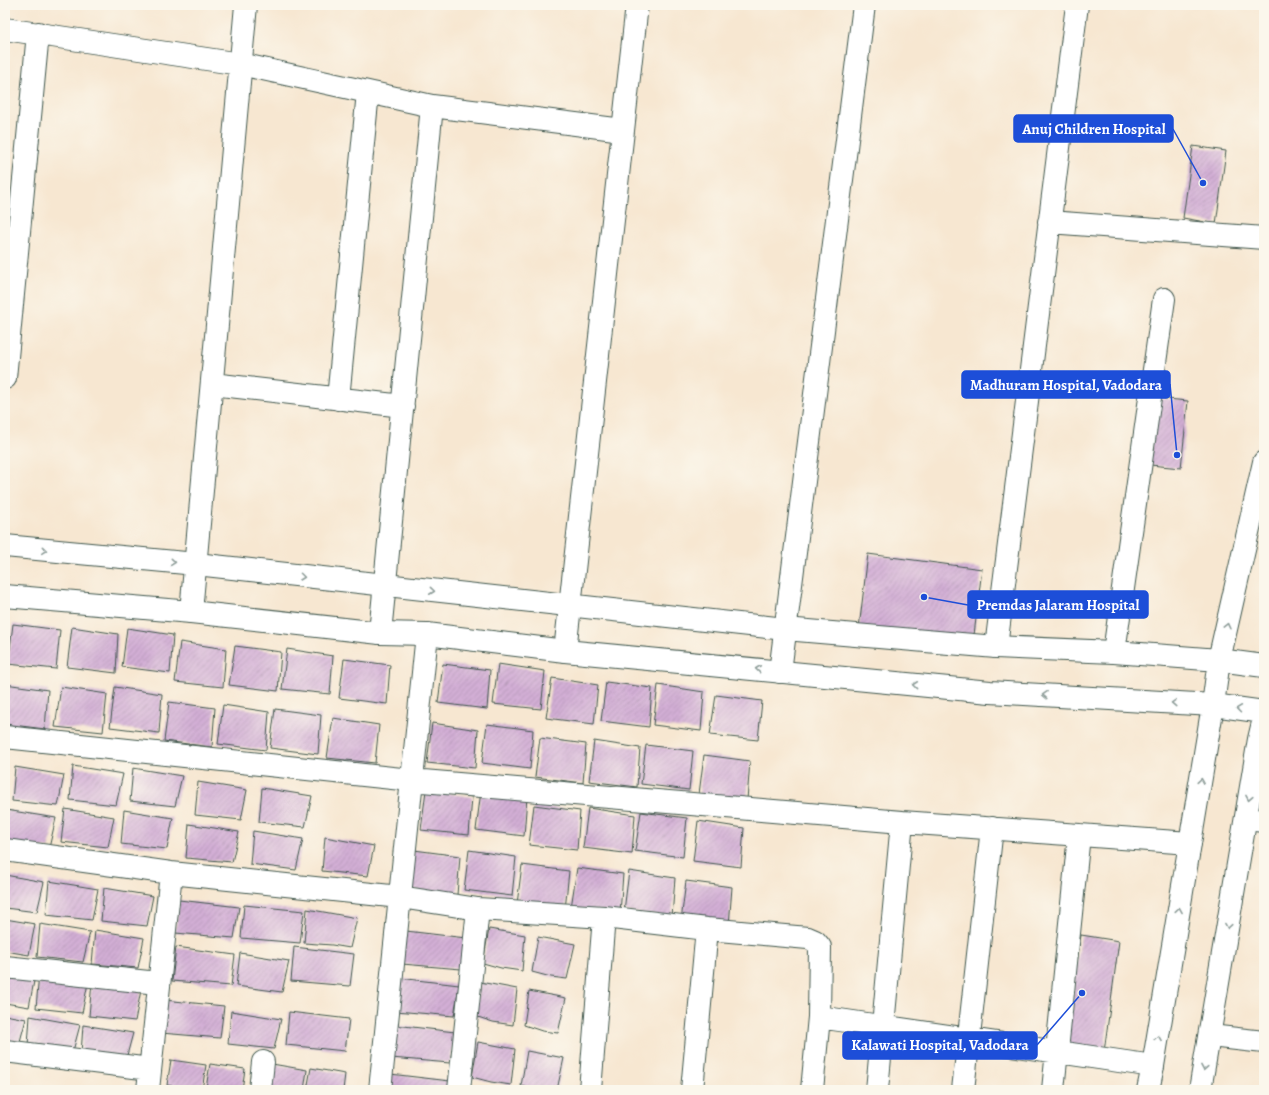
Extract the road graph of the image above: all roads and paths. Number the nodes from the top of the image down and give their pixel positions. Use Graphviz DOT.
graph roads {
  1 [pos="246,5"];
  2 [pos="637,5"];
  3 [pos="864,5"];
  4 [pos="1077,5"];
  5 [pos="5,29"];
  6 [pos="38,33"];
  7 [pos="240,64"];
  8 [pos="368,92"];
  9 [pos="432,106"];
  10 [pos="623,130"];
  11 [pos="1049,222"];
  12 [pos="1264,238"];
  13 [pos="1164,298"];
  14 [pos="5,378"];
  15 [pos="212,384"];
  16 [pos="338,399"];
  17 [pos="403,406"];
  18 [pos="1264,462"];
  19 [pos="5,546"];
  20 [pos="196,564"];
  21 [pos="385,586"];
  22 [pos="5,596"];
  23 [pos="570,605"];
  24 [pos="191,612"];
  25 [pos="785,629"];
  26 [pos="380,633"];
  27 [pos="427,634"];
  28 [pos="996,647"];
  29 [pos="565,651"];
  30 [pos="1114,652"];
  31 [pos="1220,660"];
  32 [pos="1264,666"];
  33 [pos="780,672"];
  34 [pos="1213,705"];
  35 [pos="1264,712"];
  36 [pos="1262,732"];
  37 [pos="5,737"];
  38 [pos="411,780"];
  39 [pos="1255,820"];
  40 [pos="902,822"];
  41 [pos="992,828"];
  42 [pos="1079,835"];
  43 [pos="1190,843"];
  44 [pos="5,850"];
  45 [pos="171,873"];
  46 [pos="400,897"];
  47 [pos="478,909"];
  48 [pos="604,917"];
  49 [pos="707,929"];
  50 [pos="5,967"];
  51 [pos="158,983"];
  52 [pos="819,1016"];
  53 [pos="884,1026"];
  54 [pos="1210,1036"];
  55 [pos="969,1039"];
  56 [pos="1264,1042"];
  57 [pos="5,1050"];
  58 [pos="1056,1051"];
  59 [pos="263,1062"];
  60 [pos="1153,1066"];
  61 [pos="150,1069"];
  62 [pos="148,1090"];
  63 [pos="260,1090"];
  64 [pos="380,1090"];
  65 [pos="460,1090"];
  66 [pos="590,1090"];
  67 [pos="692,1090"];
  68 [pos="812,1090"];
  69 [pos="877,1090"];
  70 [pos="963,1090"];
  71 [pos="1053,1090"];
  72 [pos="1148,1090"];
  73 [pos="1200,1090"];
  1 -- 7 [label="street"];
  2 -- 10 [label="street"];
  3 -- 25 [label="street"];
  4 -- 11 [label="street"];
  5 -- 6 [label="street"];
  6 -- 7 [label="street"];
  6 -- 14 [label="street"];
  7 -- 8 [label="street"];
  7 -- 15 [label="street"];
  8 -- 9 [label="street"];
  8 -- 16 [label="street"];
  9 -- 10 [label="street"];
  9 -- 17 [label="street"];
  10 -- 23 [label="street"];
  11 -- 12 [label="street"];
  11 -- 28 [label="street"];
  13 -- 30 [label="street"];
  15 -- 16 [label="street"];
  15 -- 20 [label="street"];
  16 -- 17 [label="street"];
  17 -- 21 [label="street"];
  31 -- 18 [label="street, one-way"];
  19 -- 20 [label="street, one-way"];
  20 -- 21 [label="street, one-way"];
  20 -- 24 [label="street"];
  21 -- 23 [label="street, one-way"];
  21 -- 26 [label="street"];
  22 -- 24 [label="street"];
  23 -- 25 [label="street"];
  23 -- 29 [label="street"];
  24 -- 26 [label="street"];
  25 -- 28 [label="street"];
  25 -- 33 [label="street"];
  26 -- 27 [label="street"];
  27 -- 29 [label="street"];
  27 -- 38 [label="street"];
  28 -- 30 [label="street"];
  33 -- 29 [label="street, one-way"];
  30 -- 31 [label="street"];
  31 -- 32 [label="street"];
  31 -- 34 [label="street"];
  34 -- 33 [label="street, one-way"];
  35 -- 34 [label="street, one-way"];
  43 -- 34 [label="street, one-way"];
  36 -- 39 [label="street, one-way"];
  37 -- 38 [label="street"];
  38 -- 40 [label="street"];
  38 -- 46 [label="street"];
  39 -- 54 [label="street, one-way"];
  40 -- 41 [label="street"];
  40 -- 53 [label="street"];
  41 -- 42 [label="street"];
  41 -- 55 [label="street"];
  42 -- 43 [label="street"];
  42 -- 58 [label="street"];
  60 -- 43 [label="street, one-way"];
  44 -- 45 [label="street"];
  45 -- 46 [label="street"];
  45 -- 51 [label="street"];
  46 -- 47 [label="street"];
  46 -- 64 [label="street"];
  47 -- 48 [label="street"];
  47 -- 65 [label="street"];
  48 -- 49 [label="street"];
  48 -- 66 [label="street"];
  49 -- 52 [label="street"];
  49 -- 67 [label="street"];
  50 -- 51 [label="street"];
  51 -- 61 [label="street"];
  52 -- 53 [label="street"];
  52 -- 68 [label="street"];
  53 -- 55 [label="street"];
  53 -- 69 [label="street"];
  54 -- 56 [label="street"];
  54 -- 73 [label="street, one-way"];
  55 -- 58 [label="street"];
  55 -- 70 [label="street"];
  57 -- 61 [label="street"];
  58 -- 60 [label="street"];
  58 -- 71 [label="street"];
  59 -- 63 [label="street"];
  60 -- 72 [label="street"];
  61 -- 62 [label="street"];
}
